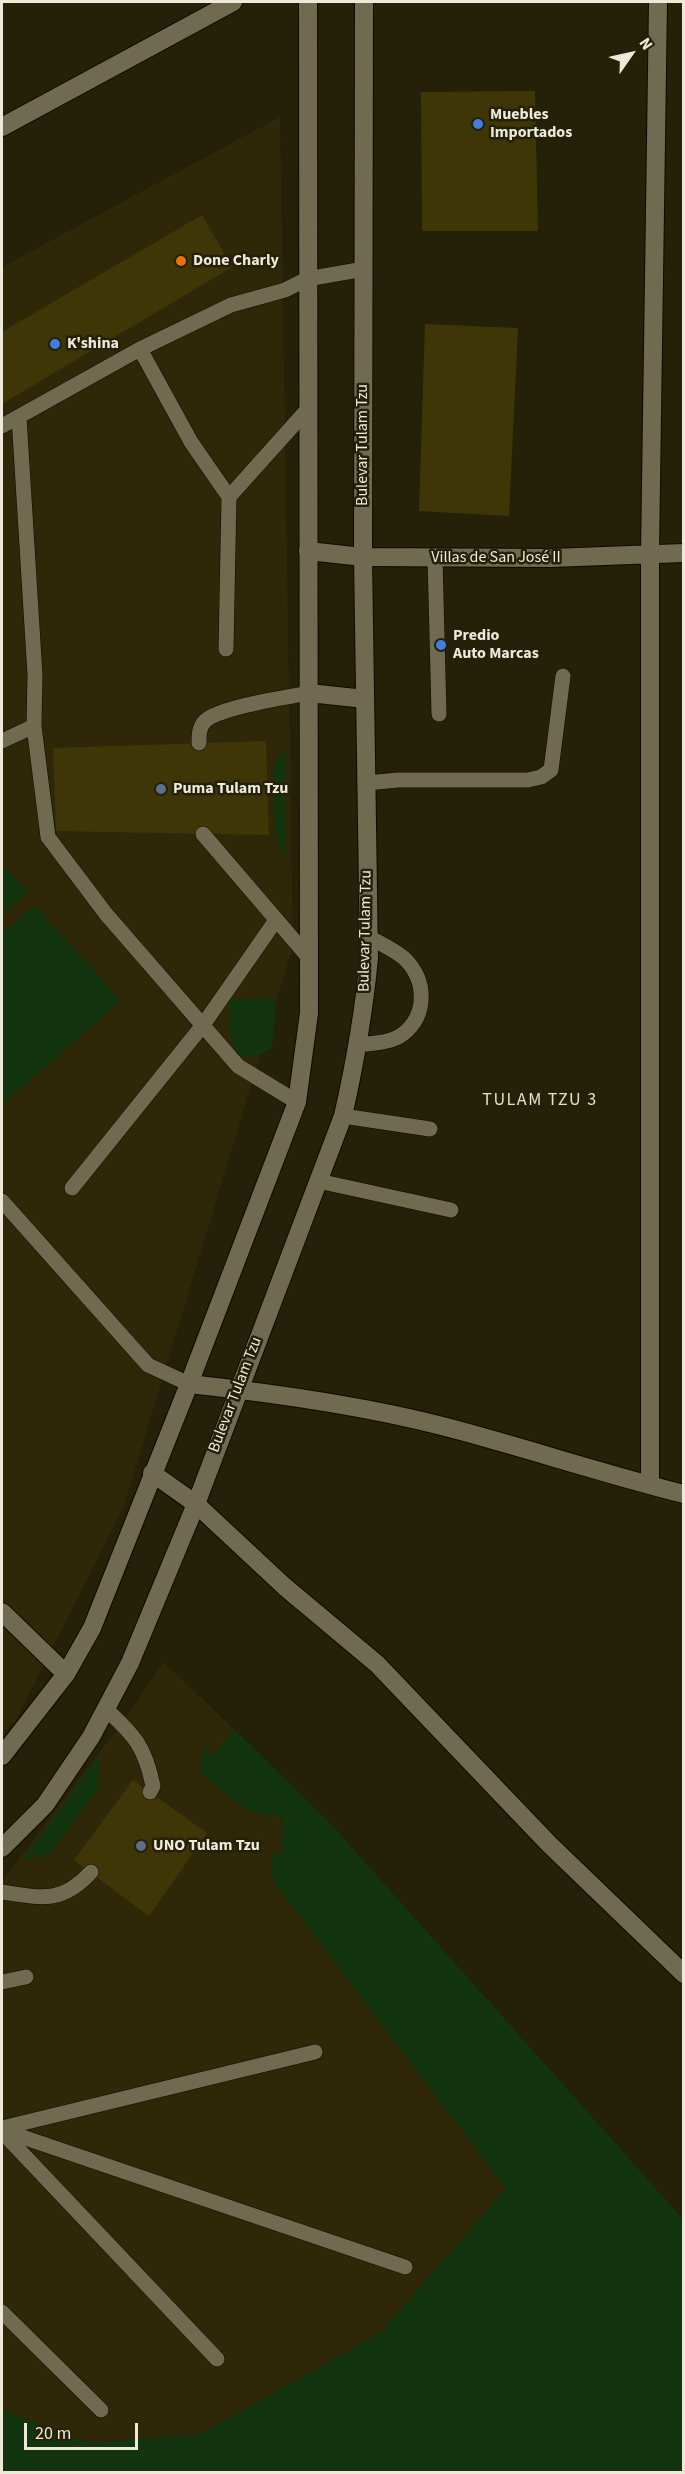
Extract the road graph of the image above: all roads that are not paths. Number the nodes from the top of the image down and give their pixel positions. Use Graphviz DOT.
graph roads {
  1 [pos="232,2"];
  2 [pos="308,2"];
  3 [pos="364,2"];
  4 [pos="658,2"];
  5 [pos="2,127"];
  6 [pos="364,269"];
  7 [pos="307,279"];
  8 [pos="140,349"];
  9 [pos="307,410"];
  10 [pos="19,417"];
  11 [pos="2,426"];
  12 [pos="229,497"];
  13 [pos="308,551"];
  14 [pos="650,553"];
  15 [pos="684,553"];
  16 [pos="363,557"];
  17 [pos="435,558"];
  18 [pos="226,649"];
  19 [pos="563,676"];
  20 [pos="309,693"];
  21 [pos="365,699"];
  22 [pos="439,714"];
  23 [pos="34,726"];
  24 [pos="2,741"];
  25 [pos="199,743"];
  26 [pos="367,783"];
  27 [pos="203,834"];
  28 [pos="276,920"];
  29 [pos="369,937"];
  30 [pos="310,959"];
  31 [pos="203,1025"];
  32 [pos="358,1045"];
  33 [pos="297,1101"];
  34 [pos="343,1116"];
  35 [pos="430,1129"];
  36 [pos="318,1181"];
  37 [pos="72,1188"];
  38 [pos="2,1201"];
  39 [pos="451,1210"];
  40 [pos="189,1384"];
  41 [pos="238,1389"];
  42 [pos="152,1473"];
  43 [pos="650,1485"];
  44 [pos="684,1494"];
  45 [pos="196,1504"];
  46 [pos="2,1612"];
  47 [pos="66,1674"];
  48 [pos="107,1710"];
  49 [pos="2,1756"];
  50 [pos="150,1792"];
  51 [pos="2,1848"];
  52 [pos="91,1872"];
  53 [pos="2,1892"];
  54 [pos="684,1974"];
  55 [pos="26,1977"];
  56 [pos="2,1982"];
  57 [pos="315,2052"];
  58 [pos="2,2130"];
  59 [pos="405,2267"];
  60 [pos="2,2312"];
  61 [pos="217,2359"];
  62 [pos="101,2410"];
  1 -- 5 [label="main road"];
  2 -- 7 [label="main road"];
  3 -- 6 [label="main road, Bulevar Tulam Tzu"];
  4 -- 14 [label="main road"];
  6 -- 7 [label="lane"];
  6 -- 16 [label="main road, Bulevar Tulam Tzu"];
  7 -- 8 [label="lane"];
  7 -- 9 [label="main road"];
  8 -- 10 [label="lane"];
  8 -- 12 [label="lane"];
  9 -- 12 [label="lane"];
  9 -- 13 [label="main road"];
  10 -- 11 [label="lane"];
  10 -- 23 [label="lane"];
  12 -- 18 [label="lane"];
  13 -- 16 [label="main road, Villas de San José II"];
  13 -- 20 [label="main road"];
  14 -- 15 [label="main road, Villas de San José II"];
  14 -- 17 [label="main road, Villas de San José II"];
  14 -- 43 [label="main road"];
  16 -- 17 [label="main road, Villas de San José II"];
  16 -- 21 [label="main road, Bulevar Tulam Tzu"];
  17 -- 22 [label="lane"];
  19 -- 26 [label="lane"];
  20 -- 21 [label="main road"];
  20 -- 25 [label="lane"];
  20 -- 30 [label="main road"];
  21 -- 26 [label="main road, Bulevar Tulam Tzu"];
  23 -- 24 [label="lane"];
  23 -- 31 [label="lane"];
  26 -- 29 [label="main road, Bulevar Tulam Tzu"];
  27 -- 28 [label="lane"];
  28 -- 30 [label="lane"];
  28 -- 31 [label="lane"];
  29 -- 32 [label="main road, Bulevar Tulam Tzu"];
  29 -- 32 [label="lane"];
  30 -- 33 [label="main road"];
  31 -- 33 [label="lane"];
  31 -- 37 [label="lane"];
  32 -- 34 [label="main road, Bulevar Tulam Tzu"];
  33 -- 40 [label="main road"];
  34 -- 35 [label="lane"];
  34 -- 36 [label="main road, Bulevar Tulam Tzu"];
  36 -- 39 [label="lane"];
  36 -- 41 [label="main road, Bulevar Tulam Tzu"];
  38 -- 40 [label="lane"];
  40 -- 41 [label="main road"];
  40 -- 42 [label="main road"];
  41 -- 43 [label="main road"];
  41 -- 45 [label="main road, Bulevar Tulam Tzu"];
  42 -- 45 [label="main road"];
  42 -- 47 [label="main road"];
  43 -- 44 [label="main road"];
  45 -- 48 [label="main road, Bulevar Tulam Tzu"];
  45 -- 54 [label="main road"];
  46 -- 47 [label="main road"];
  47 -- 49 [label="main road"];
  48 -- 50 [label="lane"];
  48 -- 51 [label="main road, Bulevar Tulam Tzu"];
  52 -- 53 [label="lane"];
  55 -- 56 [label="lane"];
  57 -- 58 [label="lane"];
  58 -- 59 [label="lane"];
  58 -- 61 [label="lane"];
  60 -- 62 [label="lane"];
}
